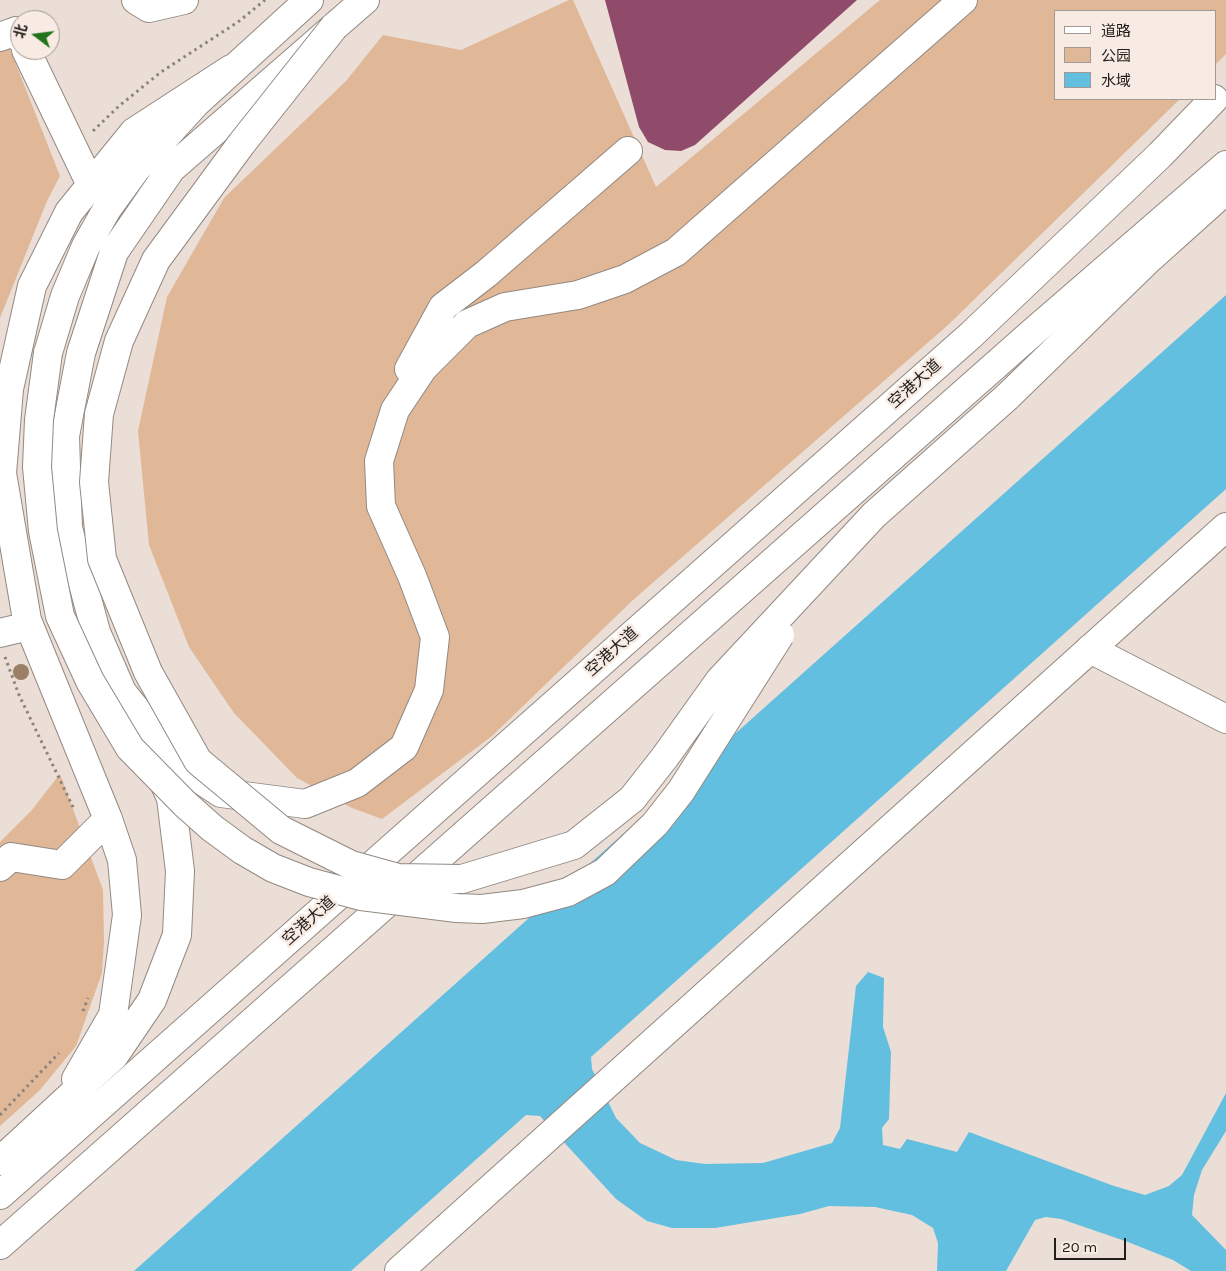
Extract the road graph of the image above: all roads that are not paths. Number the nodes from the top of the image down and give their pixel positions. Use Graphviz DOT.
graph roads {
  1 [pos="136,0"];
  2 [pos="184,0"];
  3 [pos="309,0"];
  4 [pos="365,0"];
  5 [pos="963,0"];
  6 [pos="334,28"];
  7 [pos="31,60"];
  8 [pos="231,69"];
  9 [pos="1226,86"];
  10 [pos="1216,96"];
  11 [pos="1212,100"];
  12 [pos="628,151"];
  13 [pos="1226,165"];
  14 [pos="91,185"];
  15 [pos="1226,190"];
  16 [pos="395,410"];
  17 [pos="874,515"];
  18 [pos="1226,527"];
  19 [pos="29,626"];
  20 [pos="0,633"];
  21 [pos="1090,649"];
  22 [pos="122,692"];
  23 [pos="1226,718"];
  24 [pos="108,820"];
  25 [pos="0,867"];
  26 [pos="56,1112"];
  27 [pos="0,1161"];
  28 [pos="0,1195"];
  29 [pos="0,1245"];
  30 [pos="399,1271"];
  1 -- 2 [label="main road"];
  3 -- 8 [label="main road"];
  4 -- 6 [label="main road"];
  5 -- 16 [label="main road"];
  6 -- 17 [label="main road, bridge"];
  6 -- 22 [label="main road, bridge"];
  7 -- 14 [label="main road"];
  8 -- 14 [label="main road"];
  8 -- 17 [label="main road, bridge"];
  9 -- 10 [label="main road, 空港大道"];
  11 -- 28 [label="main road, 空港大道"];
  12 -- 16 [label="main road"];
  13 -- 29 [label="main road"];
  14 -- 19 [label="main road"];
  15 -- 17 [label="main road, bridge"];
  16 -- 22 [label="main road"];
  18 -- 21 [label="main road"];
  19 -- 20 [label="main road"];
  19 -- 24 [label="main road"];
  21 -- 23 [label="main road"];
  21 -- 30 [label="main road"];
  22 -- 26 [label="main road"];
  24 -- 25 [label="main road"];
  24 -- 26 [label="main road"];
  26 -- 27 [label="main road"];
}
